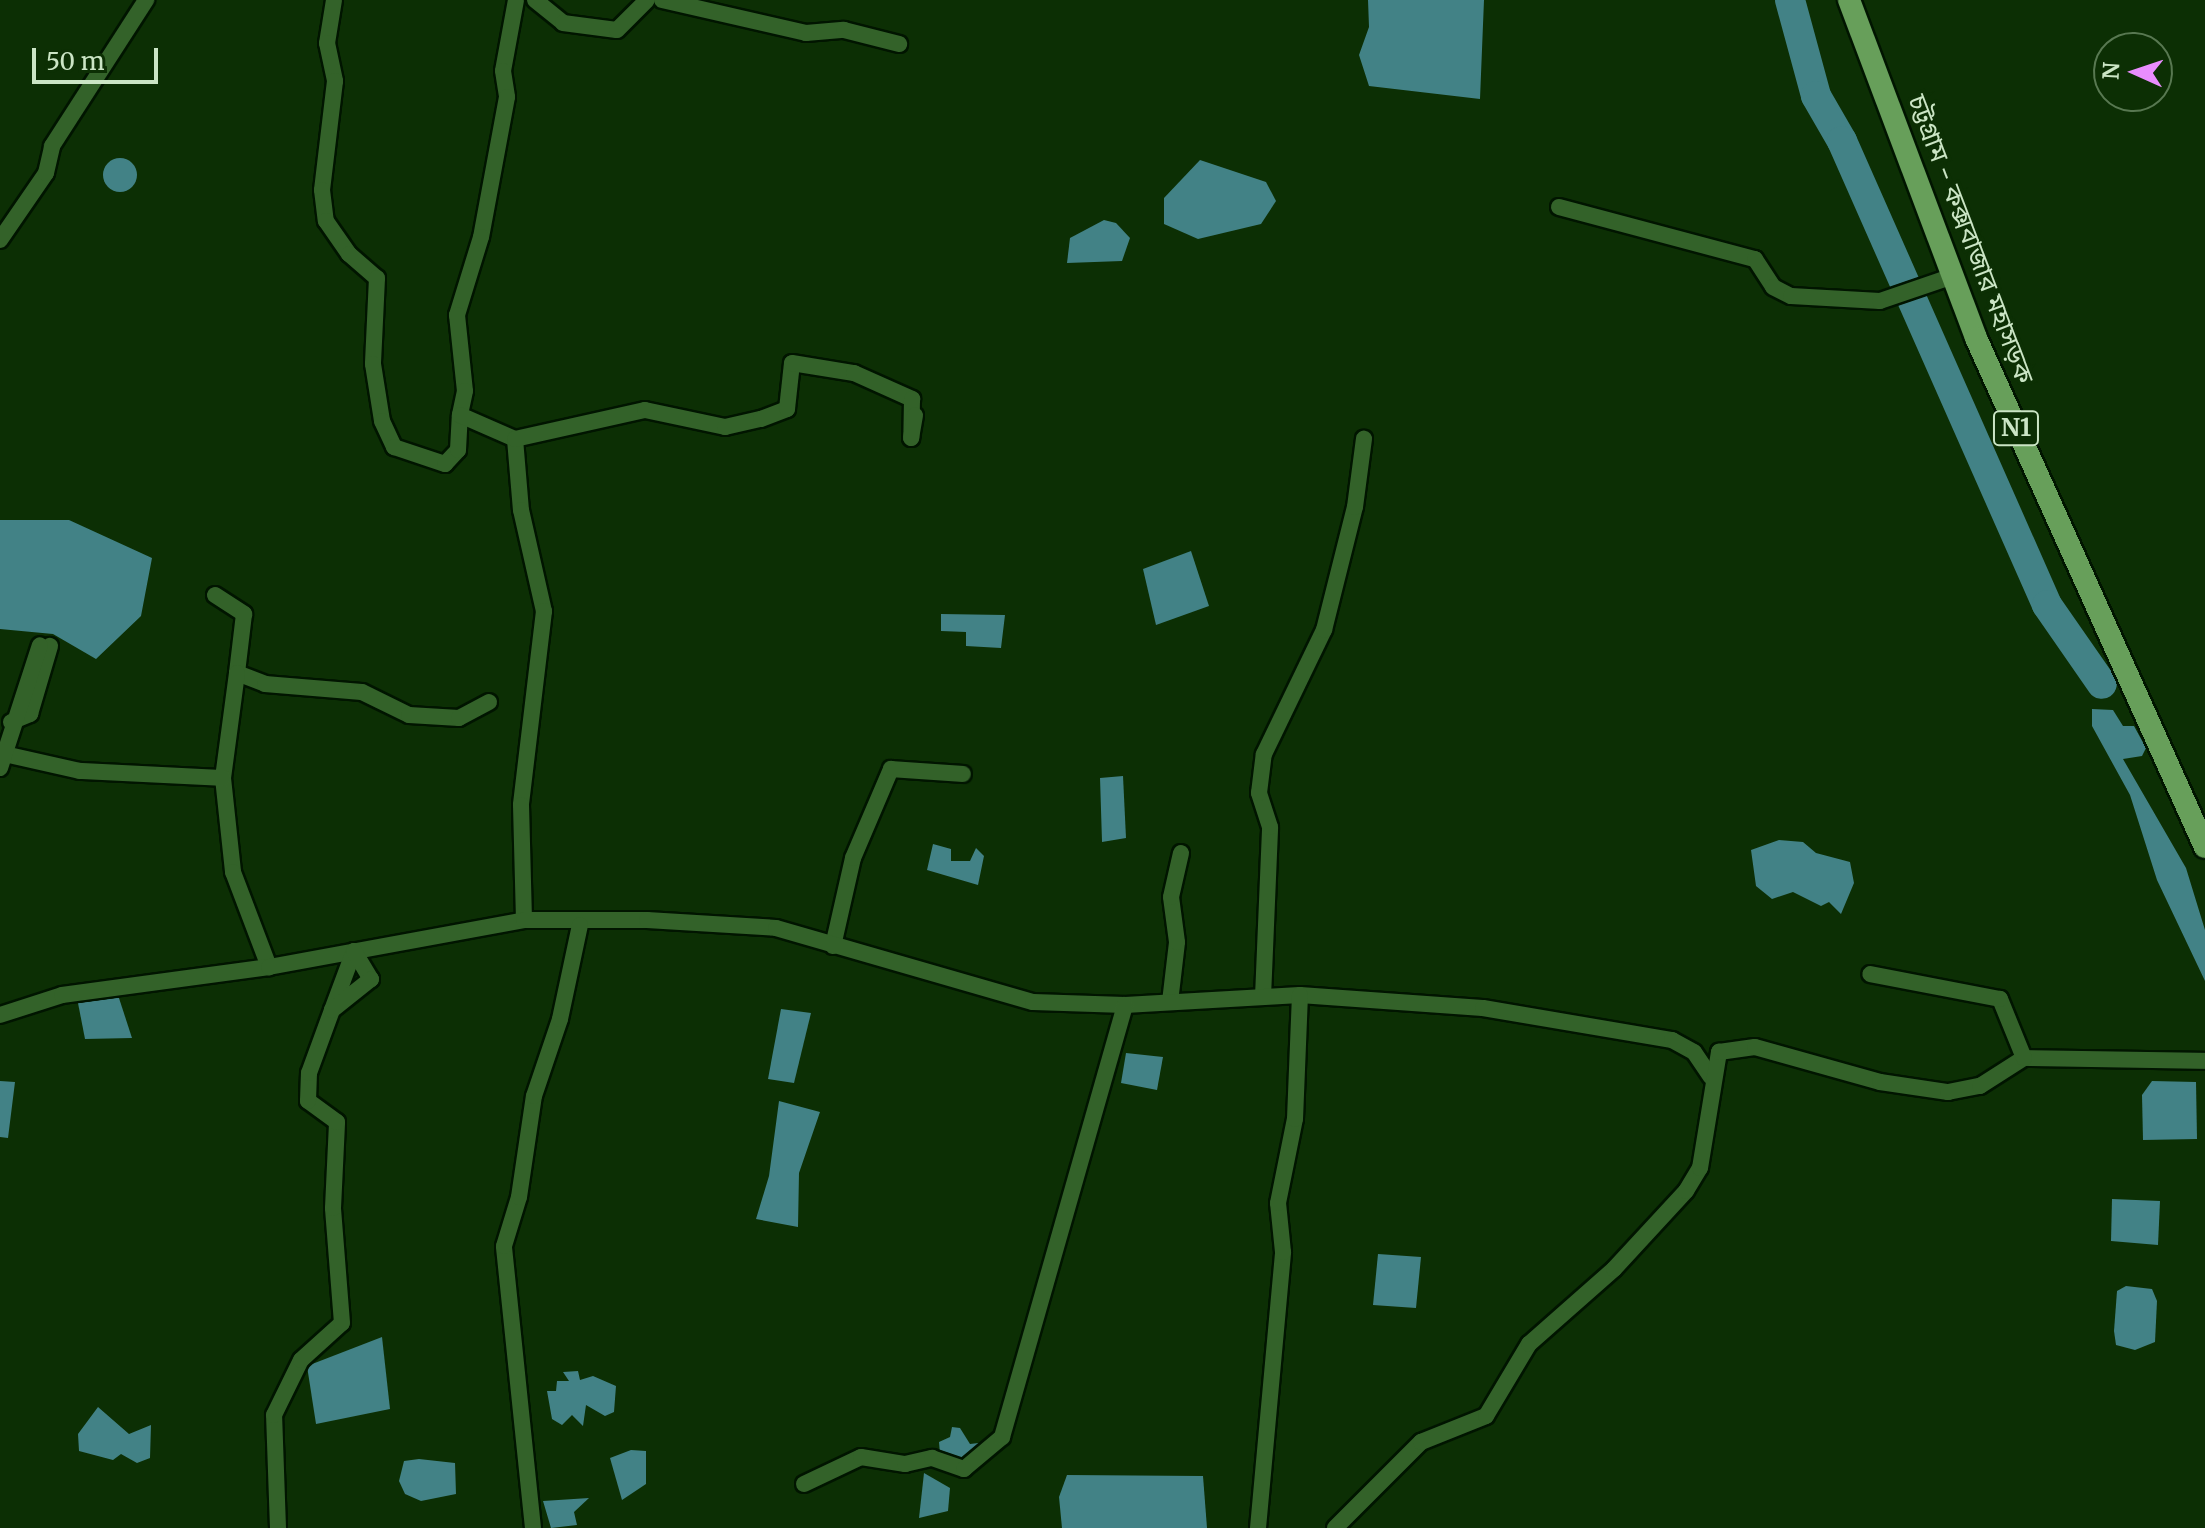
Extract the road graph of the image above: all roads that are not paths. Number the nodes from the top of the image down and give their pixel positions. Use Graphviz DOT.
graph roads {
  1 [pos="125,0"];
  2 [pos="334,0"];
  3 [pos="516,0"];
  4 [pos="535,0"];
  5 [pos="647,0"];
  6 [pos="662,0"];
  7 [pos="1849,0"];
  8 [pos="142,5"];
  9 [pos="899,44"];
  10 [pos="1559,207"];
  11 [pos="0,240"];
  12 [pos="1953,276"];
  13 [pos="460,415"];
  14 [pos="915,415"];
  15 [pos="515,439"];
  16 [pos="1364,439"];
  17 [pos="215,595"];
  18 [pos="45,646"];
  19 [pos="237,673"];
  20 [pos="489,702"];
  21 [pos="2,758"];
  22 [pos="963,774"];
  23 [pos="223,778"];
  24 [pos="2205,847"];
  25 [pos="1181,853"];
  26 [pos="524,920"];
  27 [pos="580,925"];
  28 [pos="833,946"];
  29 [pos="354,951"];
  30 [pos="269,967"];
  31 [pos="1870,974"];
  32 [pos="1300,995"];
  33 [pos="1263,997"];
  34 [pos="1170,1002"];
  35 [pos="1125,1005"];
  36 [pos="332,1010"];
  37 [pos="0,1015"];
  38 [pos="2024,1058"];
  39 [pos="2205,1061"];
  40 [pos="1711,1077"];
  41 [pos="804,1484"];
  42 [pos="278,1528"];
  43 [pos="533,1528"];
  44 [pos="1258,1528"];
  45 [pos="1335,1528"];
  1 -- 8 [label="street"];
  2 -- 13 [label="street"];
  3 -- 13 [label="street"];
  4 -- 5 [label="street"];
  6 -- 9 [label="street"];
  7 -- 12 [label="highway, চট্টগ্রাম - কক্সবাজার মহাসড়ক / N1"];
  8 -- 11 [label="street"];
  10 -- 12 [label="street"];
  12 -- 24 [label="highway, চট্টগ্রাম - কক্সবাজার মহাসড়ক / N1"];
  13 -- 15 [label="street"];
  14 -- 15 [label="street"];
  15 -- 26 [label="street"];
  16 -- 33 [label="street"];
  17 -- 19 [label="street"];
  18 -- 21 [label="street"];
  19 -- 20 [label="street"];
  19 -- 23 [label="street"];
  21 -- 23 [label="street"];
  22 -- 28 [label="street"];
  23 -- 30 [label="street"];
  25 -- 34 [label="street"];
  26 -- 27 [label="street"];
  26 -- 29 [label="street"];
  27 -- 28 [label="street"];
  27 -- 43 [label="street"];
  28 -- 35 [label="street"];
  29 -- 30 [label="street"];
  29 -- 36 [label="street"];
  29 -- 36 [label="street"];
  30 -- 37 [label="street"];
  31 -- 38 [label="street"];
  32 -- 33 [label="street"];
  32 -- 40 [label="street"];
  32 -- 44 [label="street"];
  33 -- 34 [label="street"];
  34 -- 35 [label="street"];
  35 -- 41 [label="street"];
  36 -- 42 [label="street"];
  38 -- 39 [label="street"];
  38 -- 40 [label="street"];
  40 -- 45 [label="street"];
}
